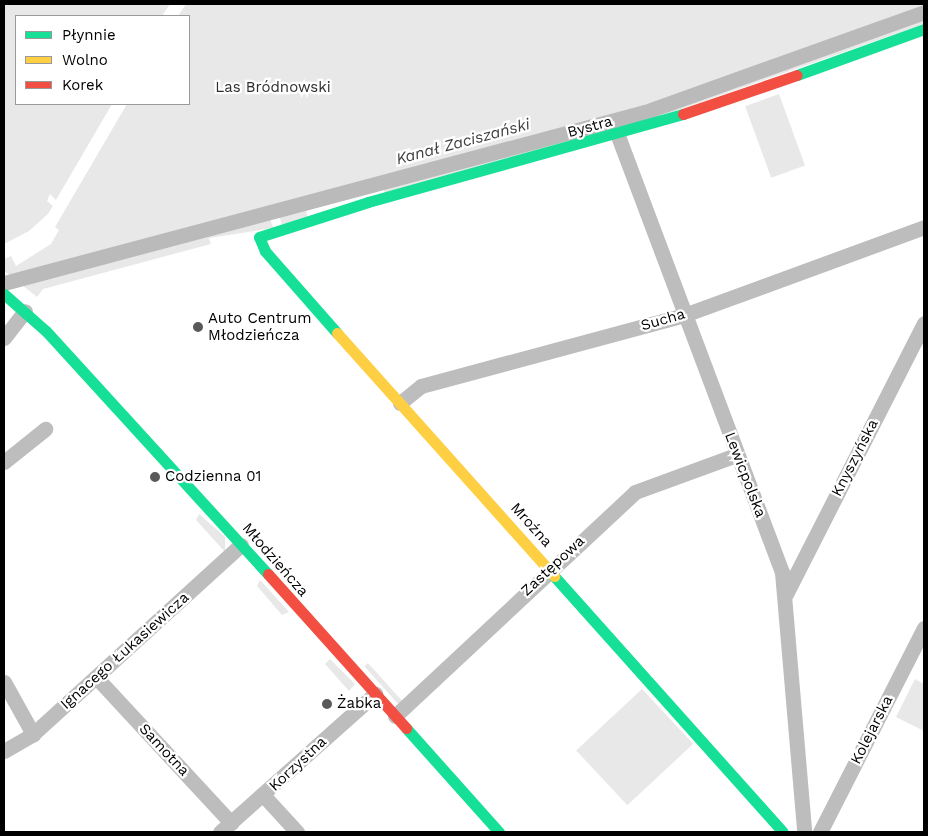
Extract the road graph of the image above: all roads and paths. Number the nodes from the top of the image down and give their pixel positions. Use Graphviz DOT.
graph roads {
  1 [pos="924,29"];
  2 [pos="618,136"];
  3 [pos="924,227"];
  4 [pos="259,237"];
  5 [pos="6,296"];
  6 [pos="25,311"];
  7 [pos="684,315"];
  8 [pos="924,323"];
  9 [pos="4,338"];
  10 [pos="400,403"];
  11 [pos="45,429"];
  12 [pos="736,455"];
  13 [pos="4,462"];
  14 [pos="242,544"];
  15 [pos="550,568"];
  16 [pos="786,594"];
  17 [pos="924,628"];
  18 [pos="96,677"];
  19 [pos="4,682"];
  20 [pos="375,694"];
  21 [pos="395,716"];
  22 [pos="33,734"];
  23 [pos="4,751"];
  24 [pos="264,796"];
  25 [pos="226,828"];
  26 [pos="804,830"];
  27 [pos="297,832"];
  28 [pos="499,832"];
  29 [pos="783,832"];
  30 [pos="820,832"];
  1 -- 2 [label="street, Bystra"];
  2 -- 4 [label="street, Bystra"];
  2 -- 7 [label="street, Lewicpolska"];
  3 -- 7 [label="street, Sucha"];
  4 -- 10 [label="street, Mroźna"];
  5 -- 6 [label="street, Młodzieńcza"];
  6 -- 9 [label="street"];
  6 -- 14 [label="street, Młodzieńcza"];
  7 -- 10 [label="street, Sucha"];
  7 -- 12 [label="street, Lewicpolska"];
  8 -- 16 [label="street, Knyszyńska"];
  10 -- 15 [label="street, Mroźna"];
  11 -- 13 [label="street"];
  12 -- 15 [label="street, Zastępowa"];
  12 -- 16 [label="street, Lewicpolska"];
  14 -- 18 [label="street, Ignacego Łukasiewicza"];
  14 -- 20 [label="street, Młodzieńcza"];
  15 -- 21 [label="street, Zastępowa"];
  15 -- 29 [label="street, Mroźna"];
  16 -- 26 [label="street, Lewicpolska"];
  17 -- 30 [label="street, Kolejarska"];
  18 -- 22 [label="street, Ignacego Łukasiewicza"];
  18 -- 25 [label="street, Samotna"];
  19 -- 22 [label="street"];
  20 -- 21 [label="street, Młodzieńcza"];
  20 -- 24 [label="street, Korzystna"];
  21 -- 28 [label="street, Młodzieńcza"];
  22 -- 23 [label="street, Ignacego Łukasiewicza"];
  24 -- 25 [label="street, Korzystna"];
  24 -- 27 [label="street"];
}
